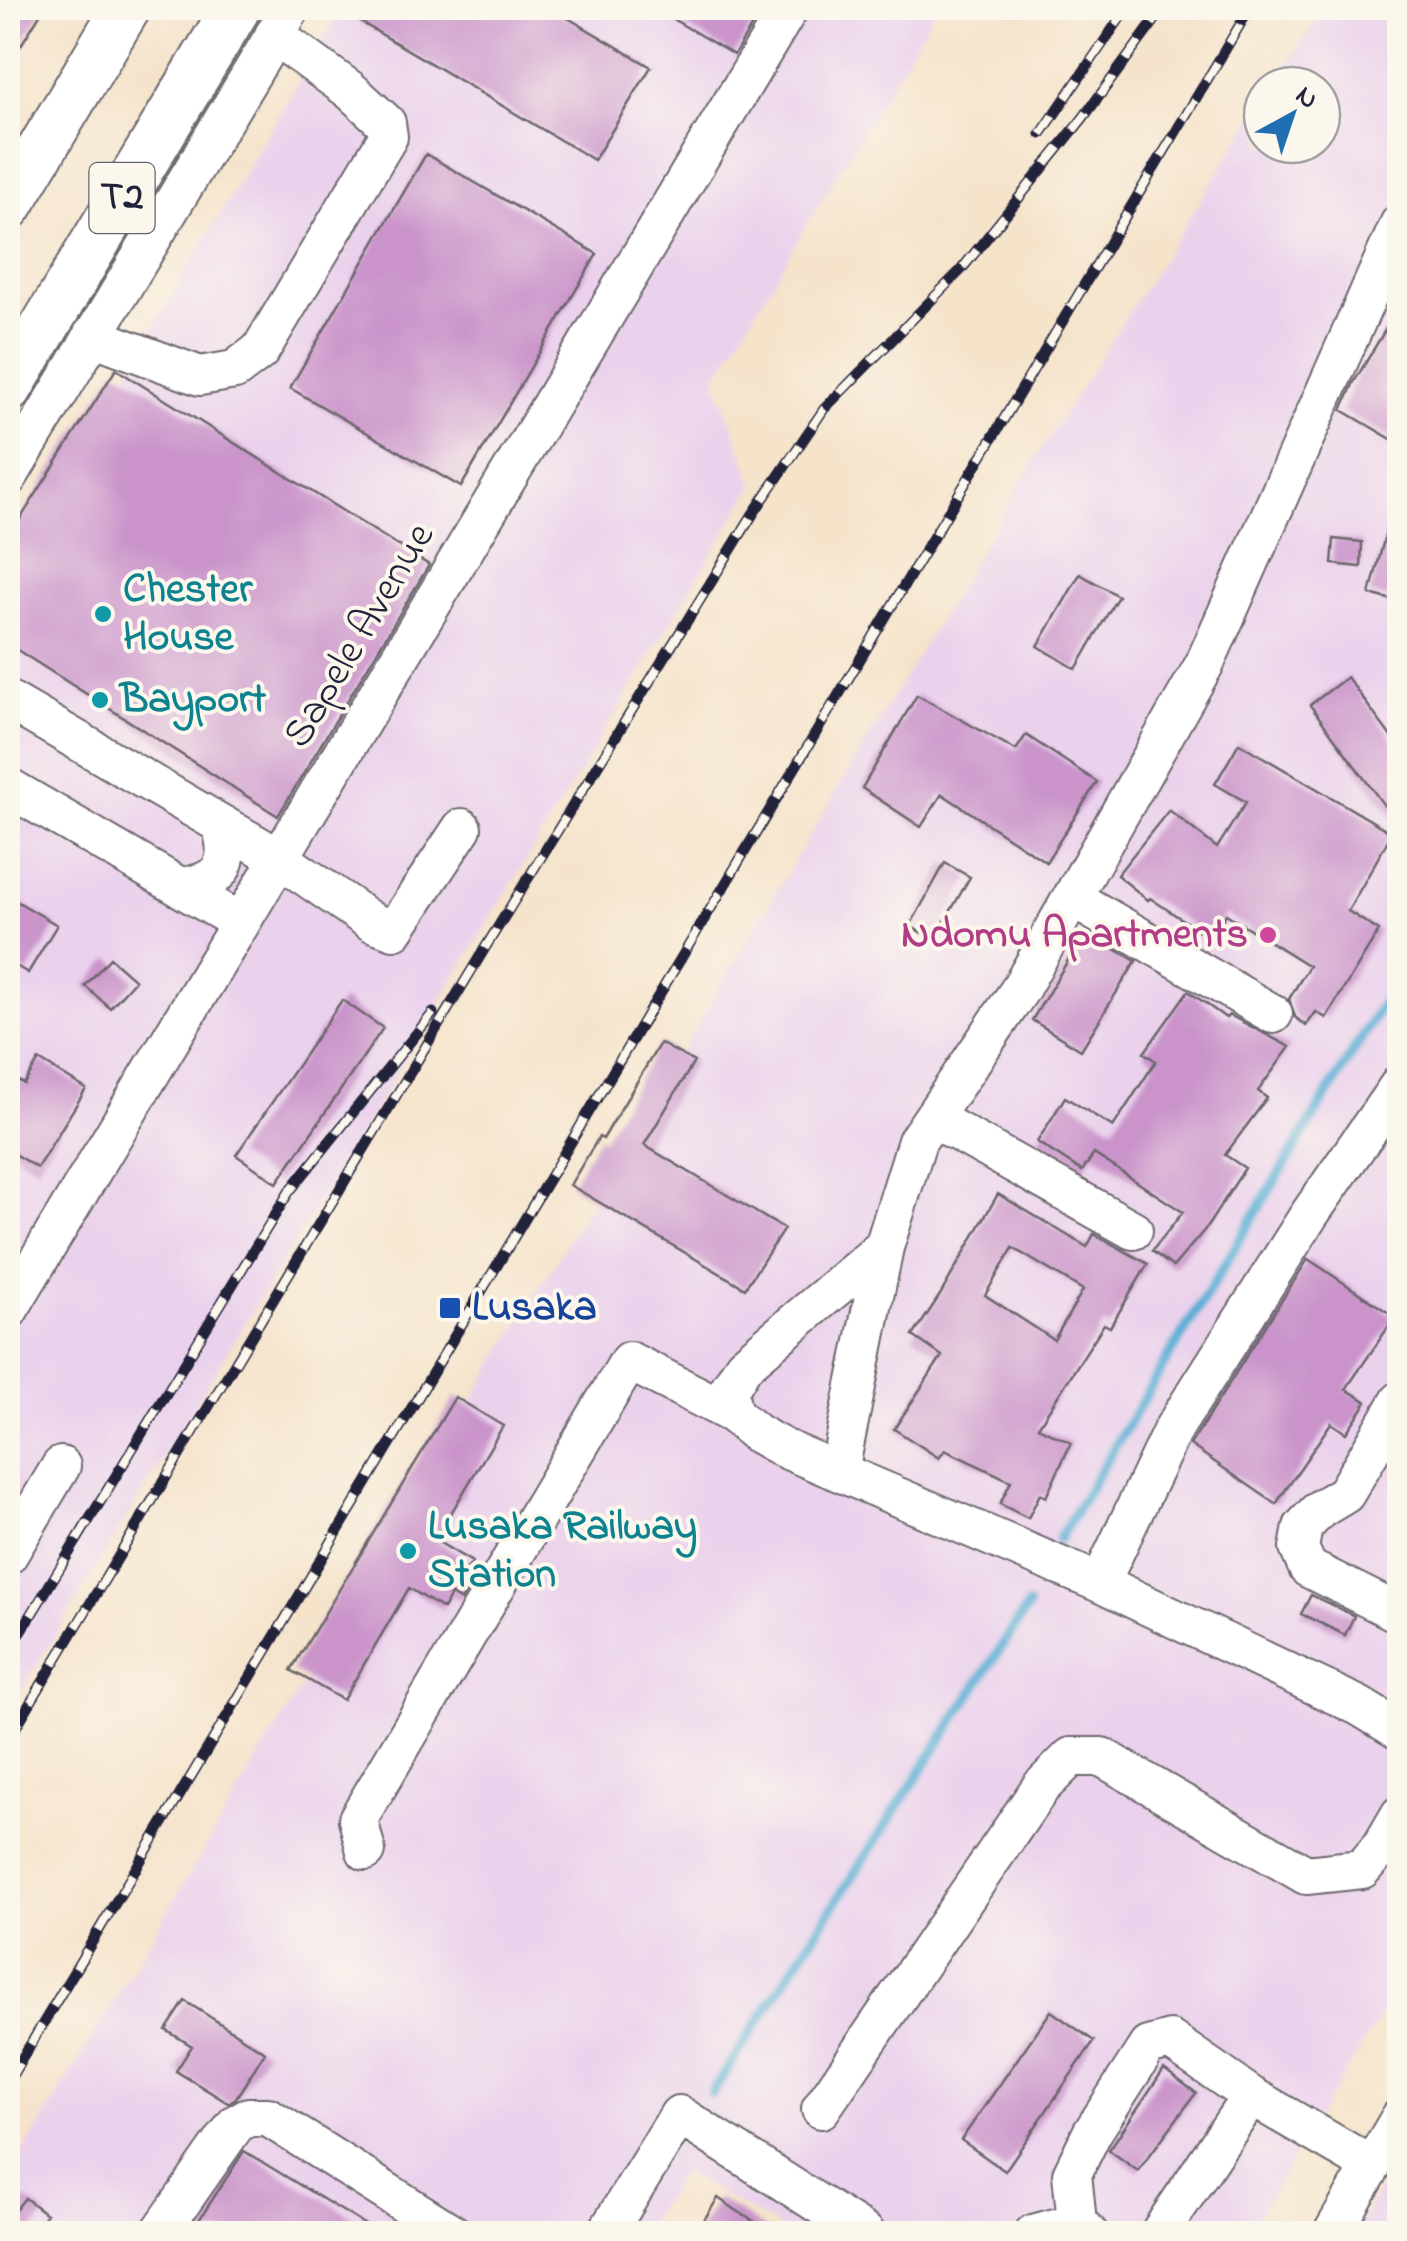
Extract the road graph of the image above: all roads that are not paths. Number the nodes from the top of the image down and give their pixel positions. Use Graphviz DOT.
graph roads {
  1 [pos="126,8"];
  2 [pos="236,8"];
  3 [pos="789,8"];
  4 [pos="282,21"];
  5 [pos="175,109"];
  6 [pos="189,176"];
  7 [pos="8,206"];
  8 [pos="1400,222"];
  9 [pos="92,336"];
  10 [pos="8,388"];
  11 [pos="13,460"];
  12 [pos="8,700"];
  13 [pos="8,787"];
  14 [pos="221,825"];
  15 [pos="462,828"];
  16 [pos="279,858"];
  17 [pos="181,887"];
  18 [pos="1072,898"];
  19 [pos="240,922"];
  20 [pos="1272,1014"];
  21 [pos="1400,1084"];
  22 [pos="933,1118"];
  23 [pos="1134,1230"];
  24 [pos="884,1247"];
  25 [pos="18,1268"];
  26 [pos="812,1307"];
  27 [pos="8,1311"];
  28 [pos="864,1344"];
  29 [pos="1400,1402"];
  30 [pos="734,1414"];
  31 [pos="61,1466"];
  32 [pos="839,1471"];
  33 [pos="8,1556"];
  34 [pos="1100,1583"];
  35 [pos="1395,1598"];
  36 [pos="1400,1731"];
  37 [pos="1400,1815"];
  38 [pos="366,1851"];
  39 [pos="1251,2096"];
  40 [pos="821,2109"];
  41 [pos="1400,2118"];
  42 [pos="1383,2163"];
  43 [pos="1083,2228"];
  44 [pos="159,2234"];
  45 [pos="453,2234"];
  46 [pos="606,2234"];
  47 [pos="866,2234"];
  48 [pos="1033,2234"];
  49 [pos="1159,2234"];
  50 [pos="1332,2234"];
  1 -- 7 [label="main road, T2"];
  2 -- 5 [label="main road, T2"];
  3 -- 16 [label="street, Sapele Avenue"];
  4 -- 6 [label="street"];
  4 -- 9 [label="street"];
  5 -- 6 [label="street"];
  5 -- 10 [label="main road, T2"];
  6 -- 9 [label="street"];
  8 -- 18 [label="street"];
  9 -- 11 [label="street"];
  12 -- 14 [label="street"];
  13 -- 17 [label="street"];
  14 -- 16 [label="street"];
  14 -- 17 [label="street"];
  15 -- 16 [label="street"];
  16 -- 19 [label="street, Sapele Avenue"];
  17 -- 19 [label="street"];
  18 -- 20 [label="street"];
  18 -- 22 [label="street"];
  19 -- 25 [label="street, Sapele Avenue"];
  21 -- 34 [label="street"];
  22 -- 23 [label="street"];
  22 -- 24 [label="street"];
  24 -- 26 [label="street"];
  24 -- 28 [label="street"];
  25 -- 27 [label="street, Sapele Avenue"];
  26 -- 28 [label="street"];
  26 -- 30 [label="street"];
  28 -- 32 [label="street"];
  29 -- 35 [label="street"];
  30 -- 32 [label="street"];
  30 -- 38 [label="street"];
  31 -- 33 [label="street"];
  32 -- 34 [label="street"];
  34 -- 36 [label="street"];
  37 -- 40 [label="street"];
  39 -- 42 [label="street"];
  39 -- 43 [label="street"];
  39 -- 49 [label="street"];
  41 -- 42 [label="street"];
  42 -- 50 [label="street"];
  43 -- 48 [label="street"];
  44 -- 45 [label="street"];
  46 -- 47 [label="street"];
}
